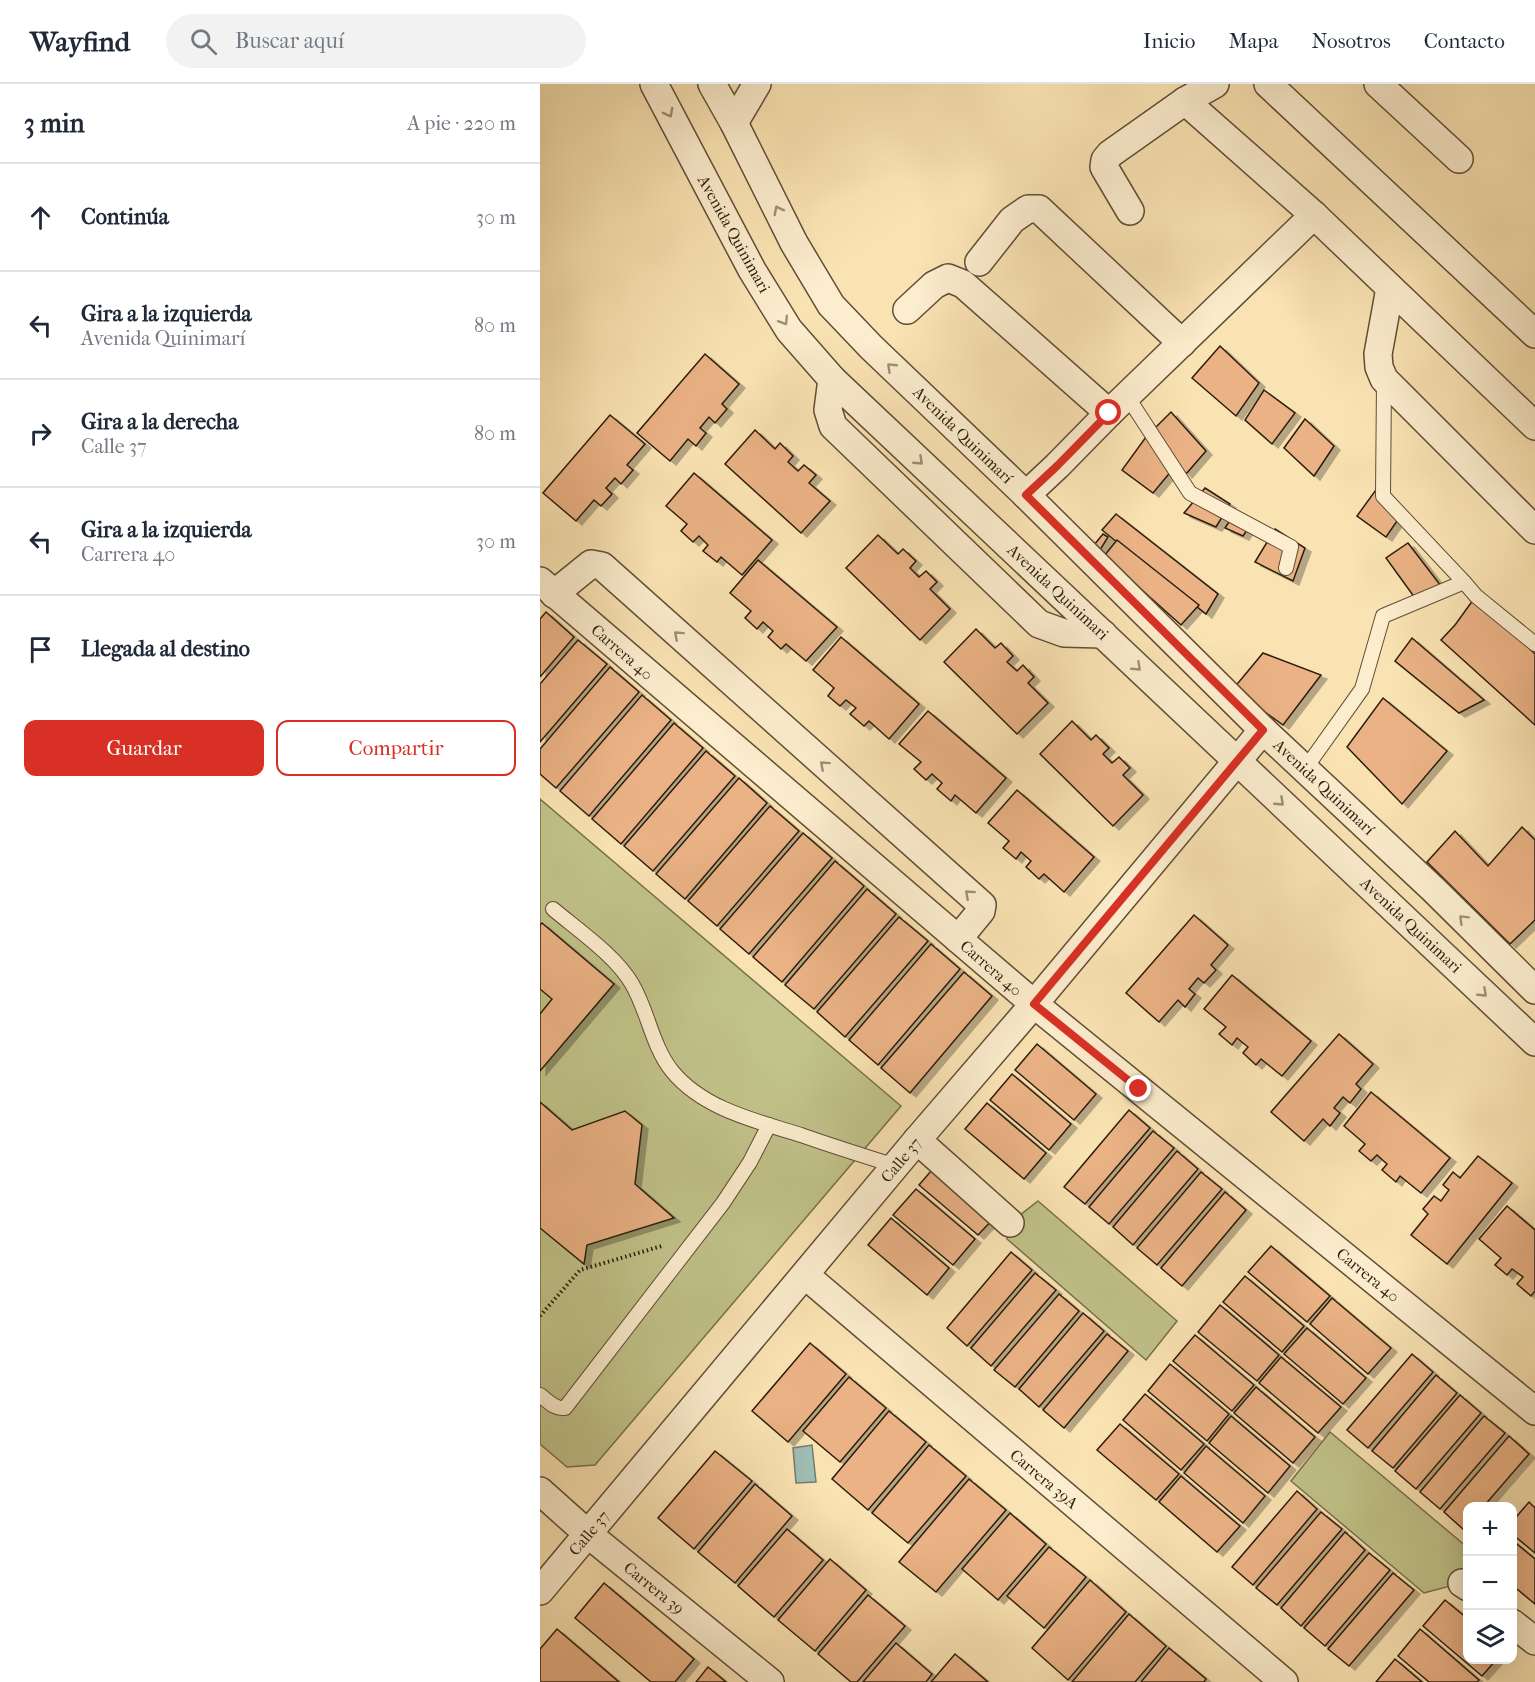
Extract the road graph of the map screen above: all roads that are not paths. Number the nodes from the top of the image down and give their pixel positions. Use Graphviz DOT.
graph roads {
  1 [pos="654,84"];
  2 [pos="712,84"];
  3 [pos="757,84"];
  4 [pos="1215,84"];
  5 [pos="1268,84"];
  6 [pos="1378,84"];
  7 [pos="1185,101"];
  8 [pos="734,123"];
  9 [pos="1459,159"];
  10 [pos="1130,210"];
  11 [pos="1314,215"];
  12 [pos="979,262"];
  13 [pos="1390,288"];
  14 [pos="907,310"];
  15 [pos="1535,334"];
  16 [pos="1182,343"];
  17 [pos="832,379"];
  18 [pos="1384,379"];
  19 [pos="1118,404"];
  20 [pos="1535,426"];
  21 [pos="1026,495"];
  22 [pos="1535,530"];
  23 [pos="1286,568"];
  24 [pos="1464,582"];
  25 [pos="547,587"];
  26 [pos="1102,634"];
  27 [pos="1535,644"];
  28 [pos="1263,730"];
  29 [pos="1238,761"];
  30 [pos="1305,769"];
  31 [pos="553,909"];
  32 [pos="958,939"];
  33 [pos="1535,990"];
  34 [pos="1034,1004"];
  35 [pos="1535,1042"];
  36 [pos="769,1125"];
  37 [pos="917,1140"];
  38 [pos="896,1166"];
  39 [pos="1010,1223"];
  40 [pos="805,1275"];
  41 [pos="540,1395"];
  42 [pos="1535,1411"];
  43 [pos="540,1491"];
  44 [pos="588,1534"];
  45 [pos="540,1591"];
  46 [pos="1517,1627"];
  47 [pos="1535,1641"];
  48 [pos="770,1682"];
  49 [pos="1284,1682"];
  1 -- 17 [label="street, Avenida Quinimari, one-way"];
  2 -- 8 [label="street, Avenida Quinimarí"];
  3 -- 8 [label="street"];
  4 -- 7 [label="street"];
  5 -- 15 [label="street"];
  6 -- 9 [label="street"];
  7 -- 10 [label="street"];
  7 -- 11 [label="street"];
  21 -- 8 [label="street, Avenida Quinimarí, one-way"];
  11 -- 13 [label="street"];
  11 -- 16 [label="street"];
  12 -- 16 [label="street"];
  13 -- 18 [label="street"];
  13 -- 20 [label="street"];
  14 -- 19 [label="street"];
  16 -- 19 [label="street"];
  17 -- 26 [label="street, Avenida Quinimari, one-way"];
  17 -- 26 [label="street"];
  18 -- 22 [label="street"];
  18 -- 24 [label="lane"];
  19 -- 21 [label="street"];
  19 -- 23 [label="lane"];
  21 -- 28 [label="street, Avenida Quinimarí"];
  24 -- 27 [label="lane"];
  24 -- 30 [label="lane"];
  25 -- 32 [label="street, Carrera 40"];
  32 -- 25 [label="street, one-way"];
  26 -- 29 [label="street, Avenida Quinimari, one-way"];
  28 -- 29 [label="street, Calle 37"];
  28 -- 30 [label="street, Avenida Quinimarí"];
  29 -- 34 [label="street, Calle 37"];
  29 -- 35 [label="street, Avenida Quinimari, one-way"];
  33 -- 30 [label="street, Avenida Quinimarí, one-way"];
  31 -- 36 [label="lane"];
  32 -- 34 [label="street, Carrera 40"];
  34 -- 37 [label="street, Calle 37"];
  34 -- 42 [label="street, Carrera 40"];
  36 -- 38 [label="lane"];
  36 -- 41 [label="lane"];
  37 -- 38 [label="street, Calle 37"];
  37 -- 39 [label="street"];
  38 -- 40 [label="street, Calle 37"];
  40 -- 44 [label="street, Calle 37"];
  40 -- 49 [label="street, Carrera 39A"];
  43 -- 44 [label="street, Carrera 39"];
  44 -- 45 [label="street, Calle 37"];
  44 -- 48 [label="street, Carrera 39"];
  46 -- 47 [label="street"];
}
